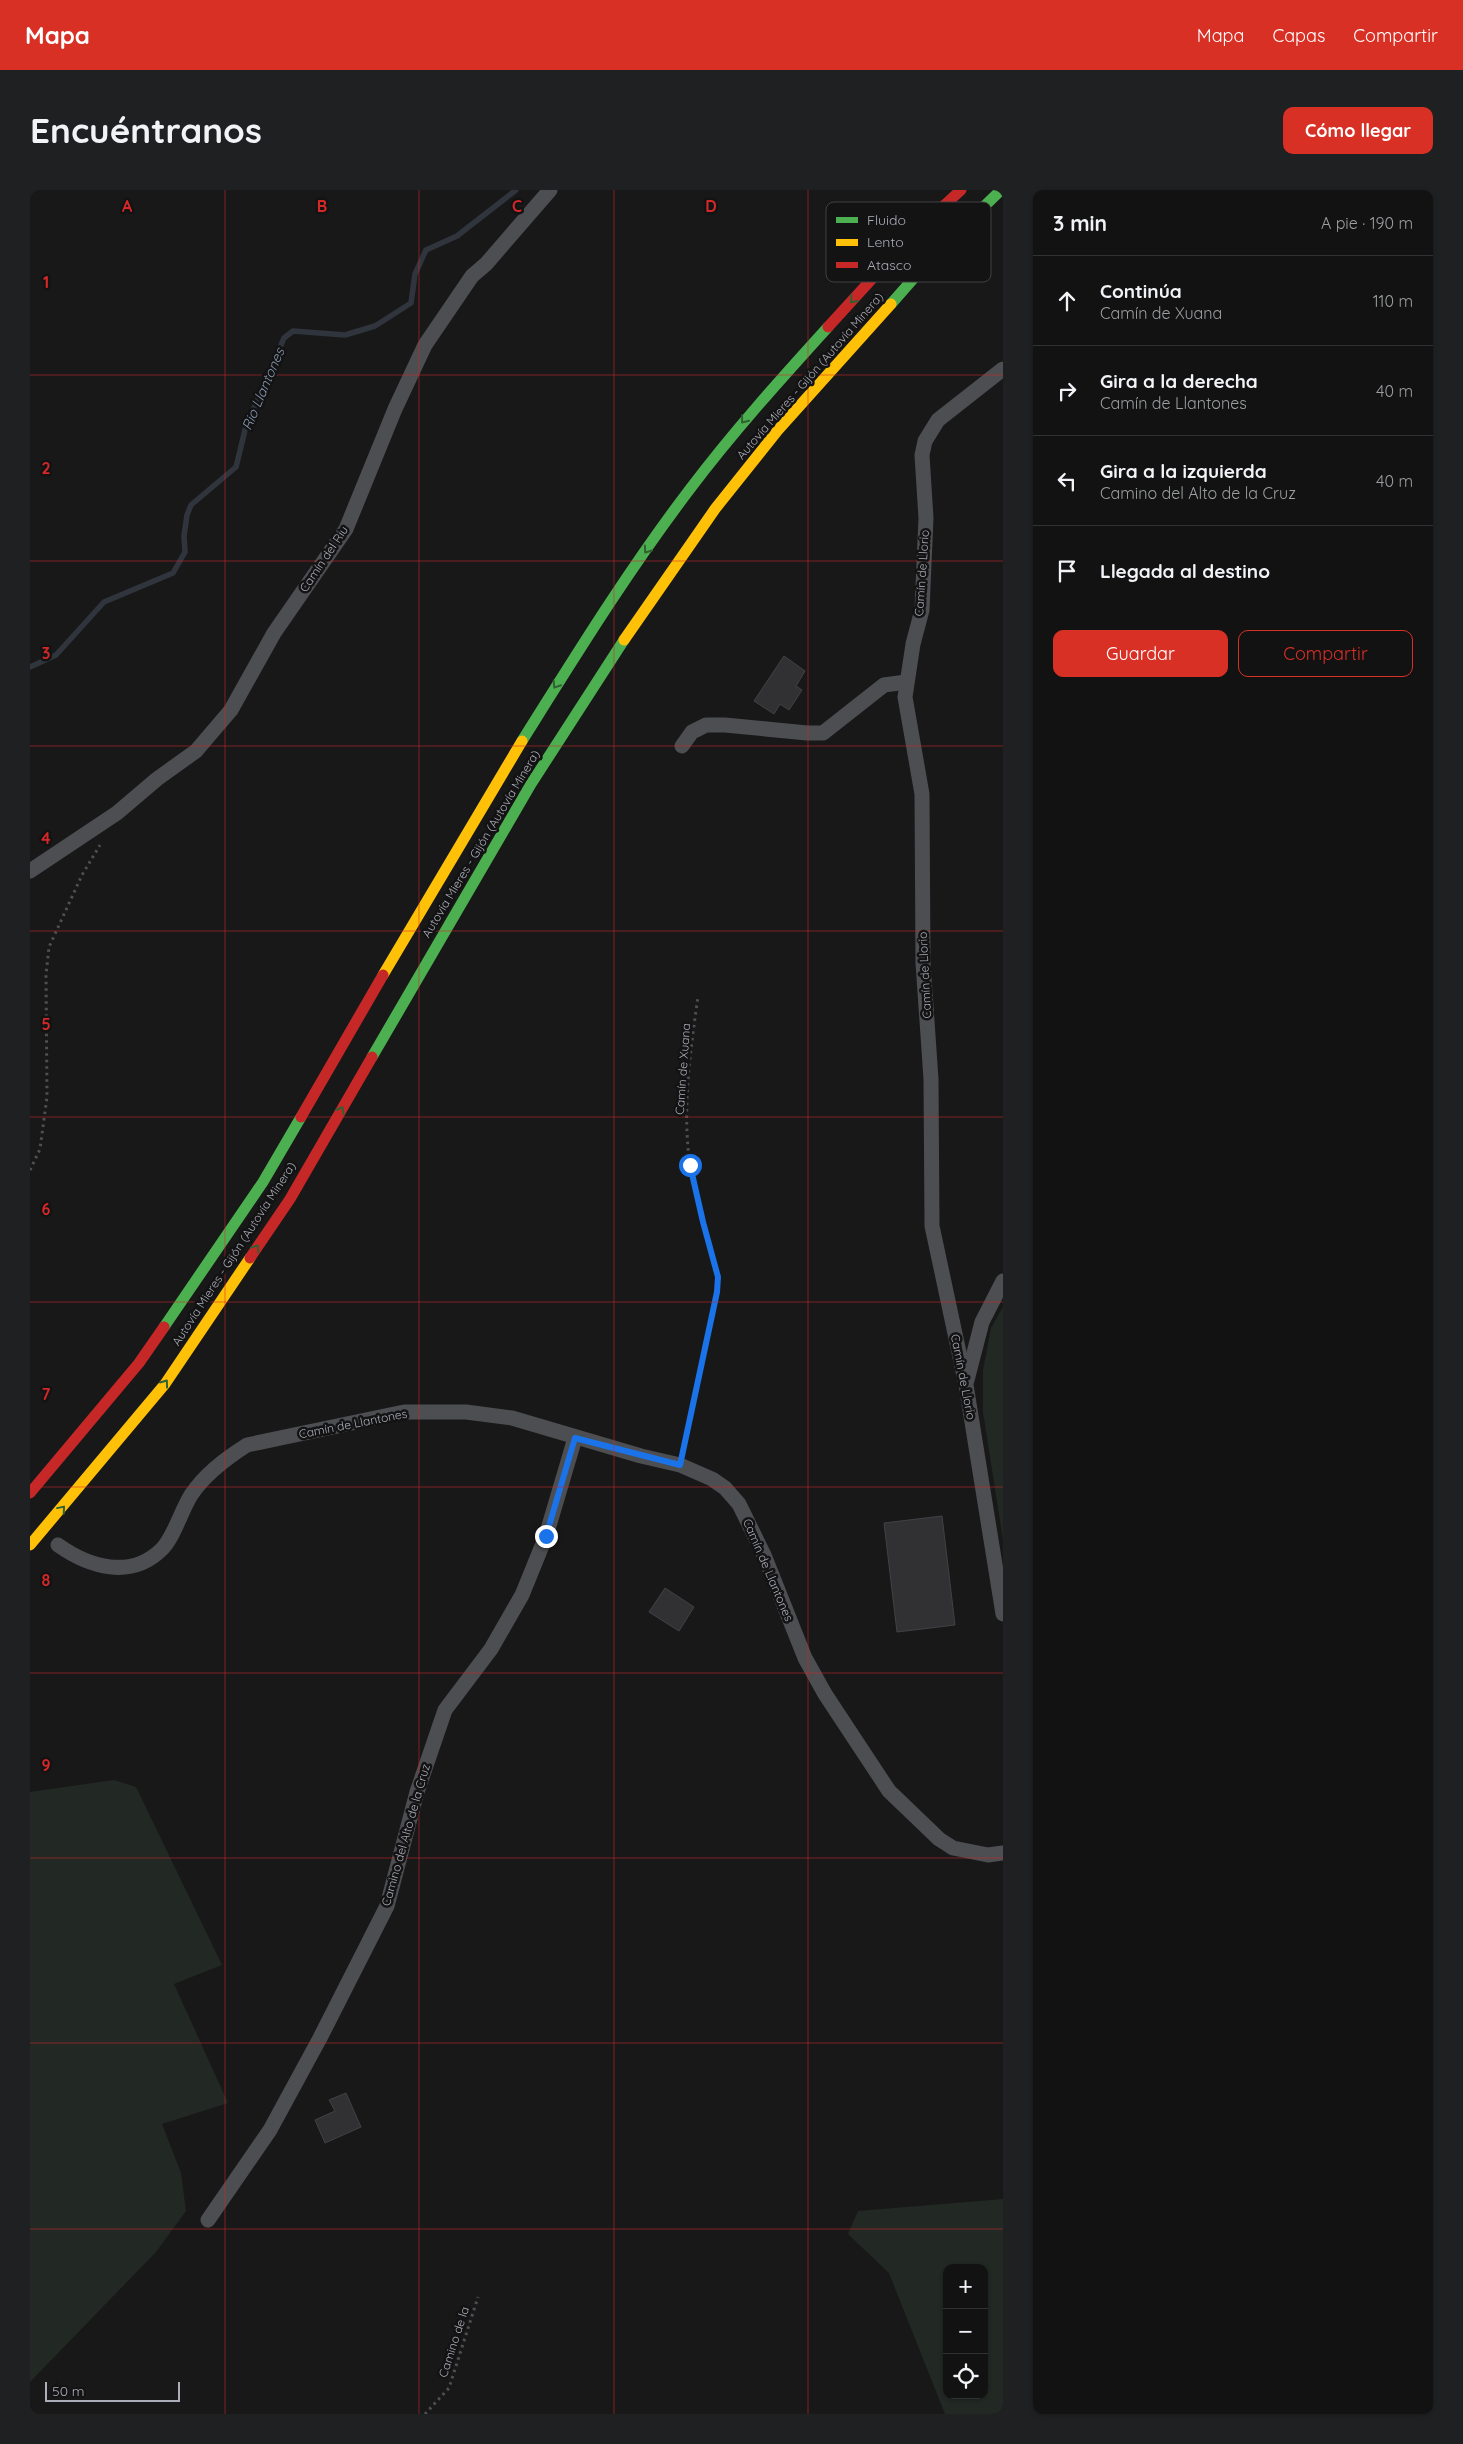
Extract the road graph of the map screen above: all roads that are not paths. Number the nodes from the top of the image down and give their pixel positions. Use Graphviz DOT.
graph roads {
  1 [pos="550,190"];
  2 [pos="961,190"];
  3 [pos="1001,190"];
  4 [pos="948,202"];
  5 [pos="989,202"];
  6 [pos="869,282"];
  7 [pos="911,282"];
  8 [pos="1003,369"];
  9 [pos="906,682"];
  10 [pos="682,746"];
  11 [pos="30,871"];
  12 [pos="1003,1281"];
  13 [pos="966,1385"];
  14 [pos="575,1438"];
  15 [pos="30,1493"];
  16 [pos="30,1545"];
  17 [pos="58,1545"];
  18 [pos="1003,1614"];
  19 [pos="1003,1853"];
  20 [pos="208,2220"];
  1 -- 11 [label="street, Camín del Riu"];
  2 -- 4 [label="highway, Autovía Mieres - Gijón (Autovía Minera), one-way"];
  5 -- 3 [label="highway, Autovía Mieres - Gijón (Autovía Minera), one-way"];
  6 -- 15 [label="highway, Autovía Mieres - Gijón (Autovía Minera), one-way"];
  16 -- 7 [label="highway, Autovía Mieres - Gijón (Autovía Minera), one-way"];
  8 -- 9 [label="street, Camín de Llorio"];
  9 -- 10 [label="street"];
  9 -- 13 [label="street, Camín de Llorio"];
  12 -- 13 [label="street"];
  13 -- 18 [label="street, Camín de Llorio"];
  14 -- 17 [label="street, Camín de Llantones"];
  14 -- 19 [label="street, Camín de Llantones"];
  14 -- 20 [label="street, Camino del Alto de la Cruz"];
}
